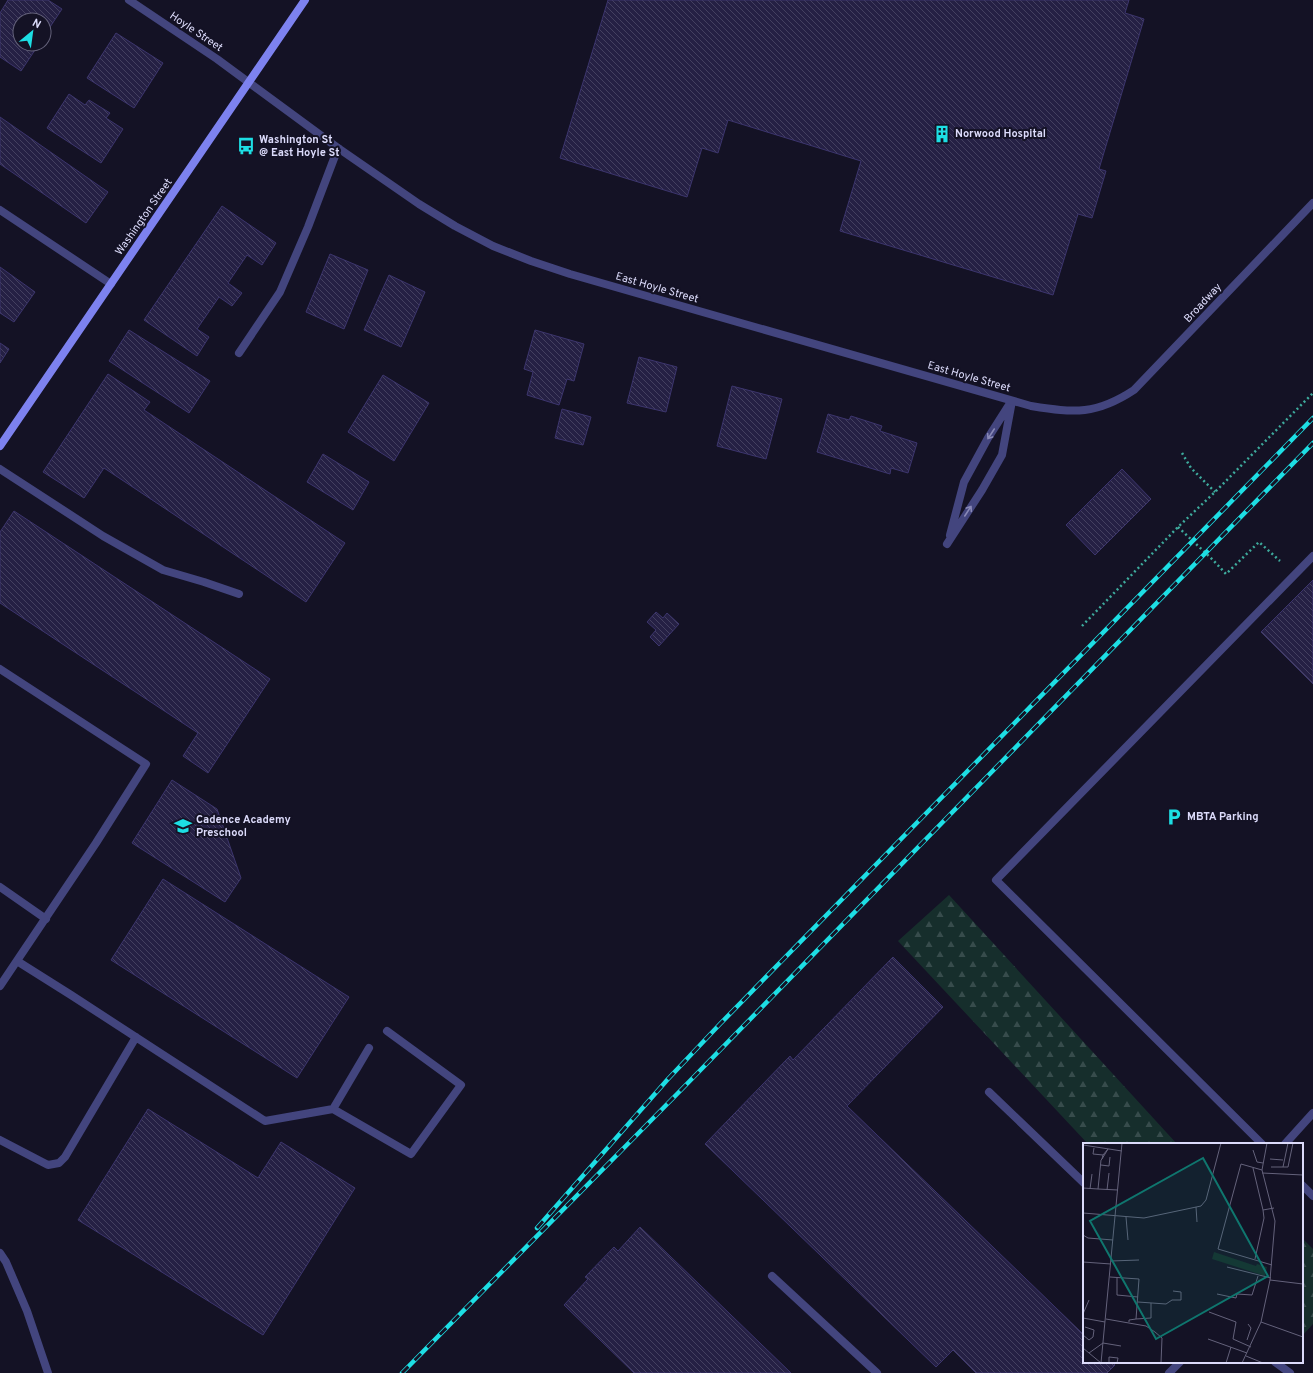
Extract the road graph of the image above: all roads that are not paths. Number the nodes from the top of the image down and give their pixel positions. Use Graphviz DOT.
graph roads {
  1 [pos="129,0"];
  2 [pos="305,0"];
  3 [pos="249,83"];
  4 [pos="338,148"];
  5 [pos="1313,203"];
  6 [pos="0,210"];
  7 [pos="111,284"];
  8 [pos="239,353"];
  9 [pos="1012,401"];
  10 [pos="1101,407"];
  11 [pos="0,446"];
  12 [pos="0,469"];
  13 [pos="1313,556"];
  14 [pos="239,594"];
  15 [pos="0,669"];
  16 [pos="0,887"];
  17 [pos="46,919"];
  18 [pos="17,961"];
  19 [pos="0,986"];
  20 [pos="387,1031"];
  21 [pos="136,1038"];
  22 [pos="370,1048"];
  23 [pos="989,1092"];
  24 [pos="333,1109"];
  25 [pos="1313,1113"];
  26 [pos="0,1140"];
  27 [pos="1261,1143"];
  28 [pos="1286,1143"];
  29 [pos="1083,1182"];
  30 [pos="1303,1186"];
  31 [pos="1313,1196"];
  32 [pos="0,1253"];
  33 [pos="772,1276"];
  34 [pos="1179,1363"];
  35 [pos="1276,1363"];
  36 [pos="48,1373"];
  37 [pos="877,1373"];
  38 [pos="1169,1373"];
  39 [pos="1290,1373"];
  1 -- 3 [label="street, Hoyle Street"];
  2 -- 3 [label="main road, Washington Street"];
  3 -- 4 [label="street, East Hoyle Street"];
  3 -- 7 [label="main road, Washington Street"];
  4 -- 8 [label="street"];
  4 -- 9 [label="street, East Hoyle Street"];
  5 -- 10 [label="street, Broadway"];
  6 -- 7 [label="street"];
  7 -- 11 [label="main road, Washington Street"];
  9 -- 9 [label="street, one-way"];
  9 -- 10 [label="street, East Hoyle Street"];
  12 -- 14 [label="street"];
  13 -- 27 [label="street"];
  15 -- 17 [label="street"];
  16 -- 17 [label="street"];
  17 -- 18 [label="street"];
  18 -- 19 [label="street"];
  18 -- 21 [label="street"];
  20 -- 24 [label="street"];
  21 -- 24 [label="street"];
  21 -- 26 [label="street"];
  22 -- 24 [label="street"];
  23 -- 29 [label="street"];
  25 -- 28 [label="street"];
  30 -- 31 [label="street"];
  32 -- 36 [label="street"];
  33 -- 37 [label="street"];
  34 -- 38 [label="street"];
  35 -- 39 [label="street"];
}
